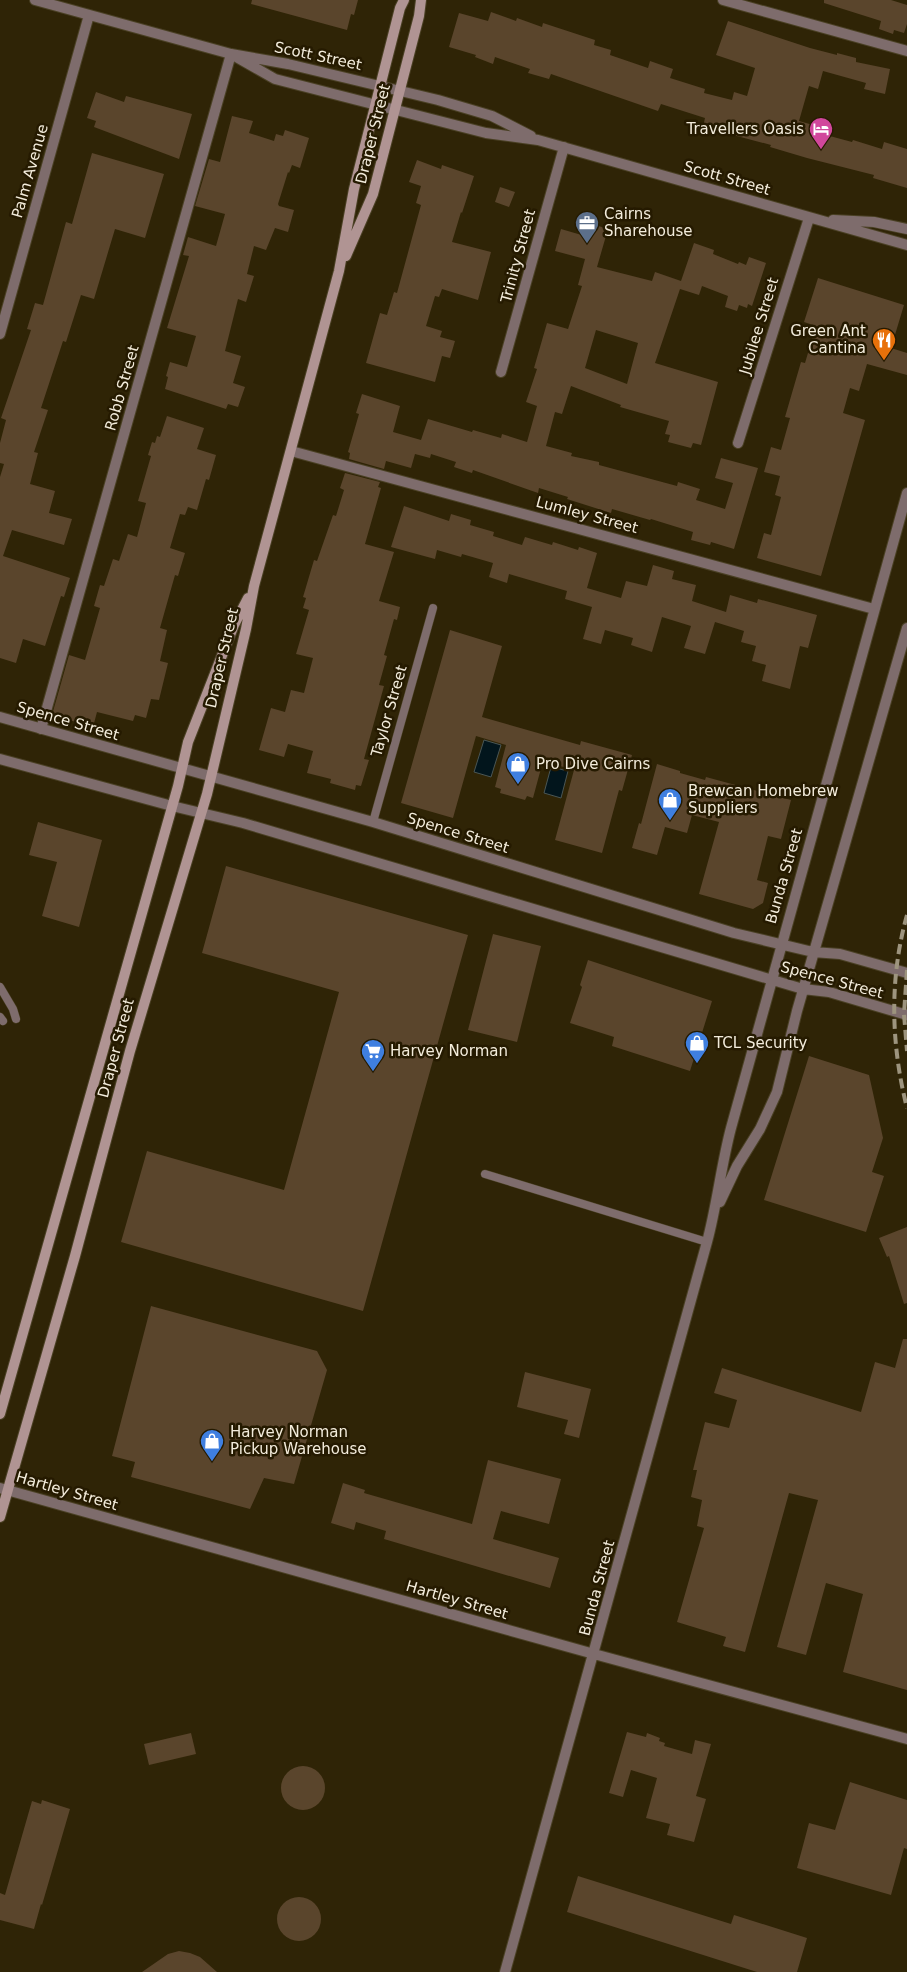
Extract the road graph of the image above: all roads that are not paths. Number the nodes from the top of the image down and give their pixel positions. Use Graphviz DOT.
graph roads {
  1 [pos="35,0"];
  2 [pos="404,0"];
  3 [pos="421,0"];
  4 [pos="723,0"];
  5 [pos="90,15"];
  6 [pos="907,51"];
  7 [pos="231,54"];
  8 [pos="380,86"];
  9 [pos="400,90"];
  10 [pos="374,106"];
  11 [pos="395,111"];
  12 [pos="538,140"];
  13 [pos="564,147"];
  14 [pos="813,219"];
  15 [pos="907,228"];
  16 [pos="907,245"];
  17 [pos="339,271"];
  18 [pos="0,334"];
  19 [pos="502,372"];
  20 [pos="738,443"];
  21 [pos="291,451"];
  22 [pos="907,493"];
  23 [pos="254,586"];
  24 [pos="433,608"];
  25 [pos="874,609"];
  26 [pos="907,628"];
  27 [pos="0,717"];
  28 [pos="41,729"];
  29 [pos="0,759"];
  30 [pos="183,769"];
  31 [pos="211,776"];
  32 [pos="172,806"];
  33 [pos="201,813"];
  34 [pos="373,822"];
  35 [pos="780,944"];
  36 [pos="813,952"];
  37 [pos="907,973"];
  38 [pos="773,980"];
  39 [pos="0,987"];
  40 [pos="803,989"];
  41 [pos="907,1015"];
  42 [pos="16,1019"];
  43 [pos="485,1174"];
  44 [pos="715,1212"];
  45 [pos="707,1242"];
  46 [pos="0,1414"];
  47 [pos="4,1489"];
  48 [pos="0,1517"];
  49 [pos="594,1654"];
  50 [pos="907,1739"];
  51 [pos="505,1972"];
  1 -- 5 [label="street, Scott Street"];
  2 -- 8 [label="main road, Draper Street"];
  3 -- 9 [label="main road, Draper Street"];
  4 -- 6 [label="street"];
  5 -- 7 [label="street, Scott Street"];
  5 -- 18 [label="street, Palm Avenue"];
  7 -- 8 [label="street, Scott Street"];
  7 -- 10 [label="street, Scott Street"];
  7 -- 28 [label="street, Robb Street"];
  8 -- 9 [label="street, Scott Street"];
  8 -- 10 [label="main road, Draper Street"];
  9 -- 11 [label="main road, Draper Street"];
  9 -- 12 [label="street, Scott Street"];
  10 -- 11 [label="street, Scott Street"];
  10 -- 17 [label="main road, Draper Street"];
  11 -- 12 [label="street, Scott Street"];
  11 -- 17 [label="main road, Draper Street"];
  12 -- 13 [label="street, Scott Street"];
  13 -- 14 [label="street, Scott Street"];
  13 -- 19 [label="street, Trinity Street"];
  14 -- 15 [label="street"];
  14 -- 16 [label="street, Scott Street"];
  14 -- 20 [label="street, Jubilee Street"];
  17 -- 21 [label="main road, Draper Street"];
  21 -- 23 [label="main road, Draper Street"];
  21 -- 25 [label="street, Lumley Street"];
  22 -- 25 [label="street, Bunda Street"];
  23 -- 30 [label="main road, Draper Street"];
  23 -- 31 [label="main road, Draper Street"];
  24 -- 34 [label="lane, Taylor Street"];
  25 -- 35 [label="street, Bunda Street"];
  26 -- 36 [label="street, Bunda Street"];
  27 -- 28 [label="street, Spence Street"];
  28 -- 30 [label="street, Spence Street"];
  29 -- 32 [label="street, Spence Street"];
  30 -- 31 [label="street, Spence Street"];
  30 -- 32 [label="main road, Draper Street"];
  31 -- 33 [label="main road, Draper Street"];
  31 -- 34 [label="street, Spence Street"];
  32 -- 33 [label="street, Spence Street"];
  32 -- 46 [label="main road, Draper Street"];
  33 -- 38 [label="street, Spence Street"];
  33 -- 47 [label="main road, Draper Street"];
  34 -- 35 [label="street, Spence Street"];
  35 -- 36 [label="street, Spence Street"];
  35 -- 38 [label="street, Bunda Street"];
  36 -- 37 [label="street, Spence Street"];
  36 -- 40 [label="street, Bunda Street"];
  38 -- 40 [label="street, Spence Street"];
  38 -- 44 [label="street, Bunda Street"];
  39 -- 42 [label="lane"];
  40 -- 41 [label="street, Spence Street"];
  40 -- 44 [label="street, Bunda Street"];
  43 -- 45 [label="lane"];
  44 -- 45 [label="street, Bunda Street"];
  45 -- 49 [label="street, Bunda Street"];
  47 -- 48 [label="main road, Draper Street"];
  47 -- 49 [label="street, Hartley Street"];
  49 -- 50 [label="street, Hartley Street"];
  49 -- 51 [label="street, Bunda Street"];
}
